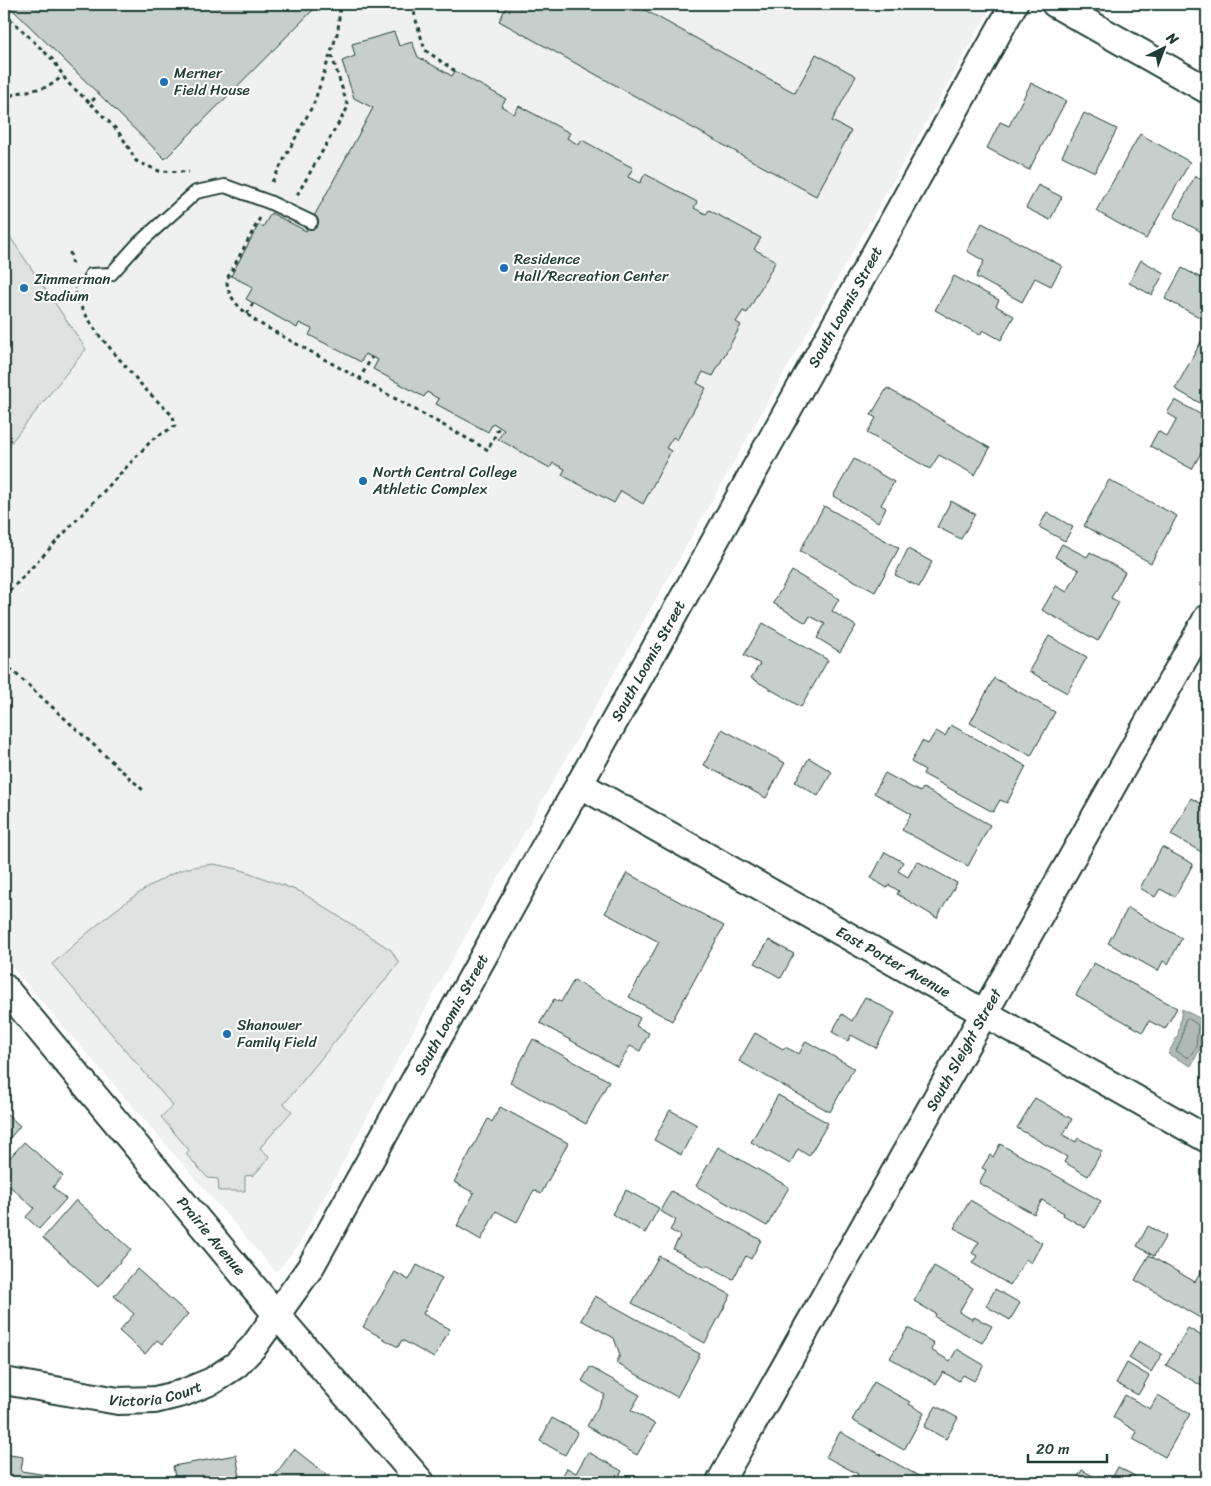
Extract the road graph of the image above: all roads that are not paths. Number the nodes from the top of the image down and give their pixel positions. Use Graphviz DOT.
graph roads {
  1 [pos="1014,4"];
  2 [pos="1055,4"];
  3 [pos="1207,90"];
  4 [pos="311,222"];
  5 [pos="91,276"];
  6 [pos="1207,618"];
  7 [pos="579,784"];
  8 [pos="4,987"];
  9 [pos="984,1013"];
  10 [pos="1207,1139"];
  11 [pos="276,1314"];
  12 [pos="4,1381"];
  13 [pos="421,1482"];
  14 [pos="720,1482"];
  1 -- 7 [label="street, South Loomis Street"];
  2 -- 3 [label="street"];
  4 -- 5 [label="lane"];
  6 -- 9 [label="street, South Sleight Street"];
  7 -- 9 [label="street, East Porter Avenue"];
  7 -- 11 [label="street, South Loomis Street"];
  8 -- 11 [label="street, Prairie Avenue"];
  9 -- 10 [label="street, East Porter Avenue"];
  9 -- 14 [label="street, South Sleight Street"];
  11 -- 12 [label="street, Victoria Court"];
  11 -- 13 [label="street, Prairie Avenue"];
}
